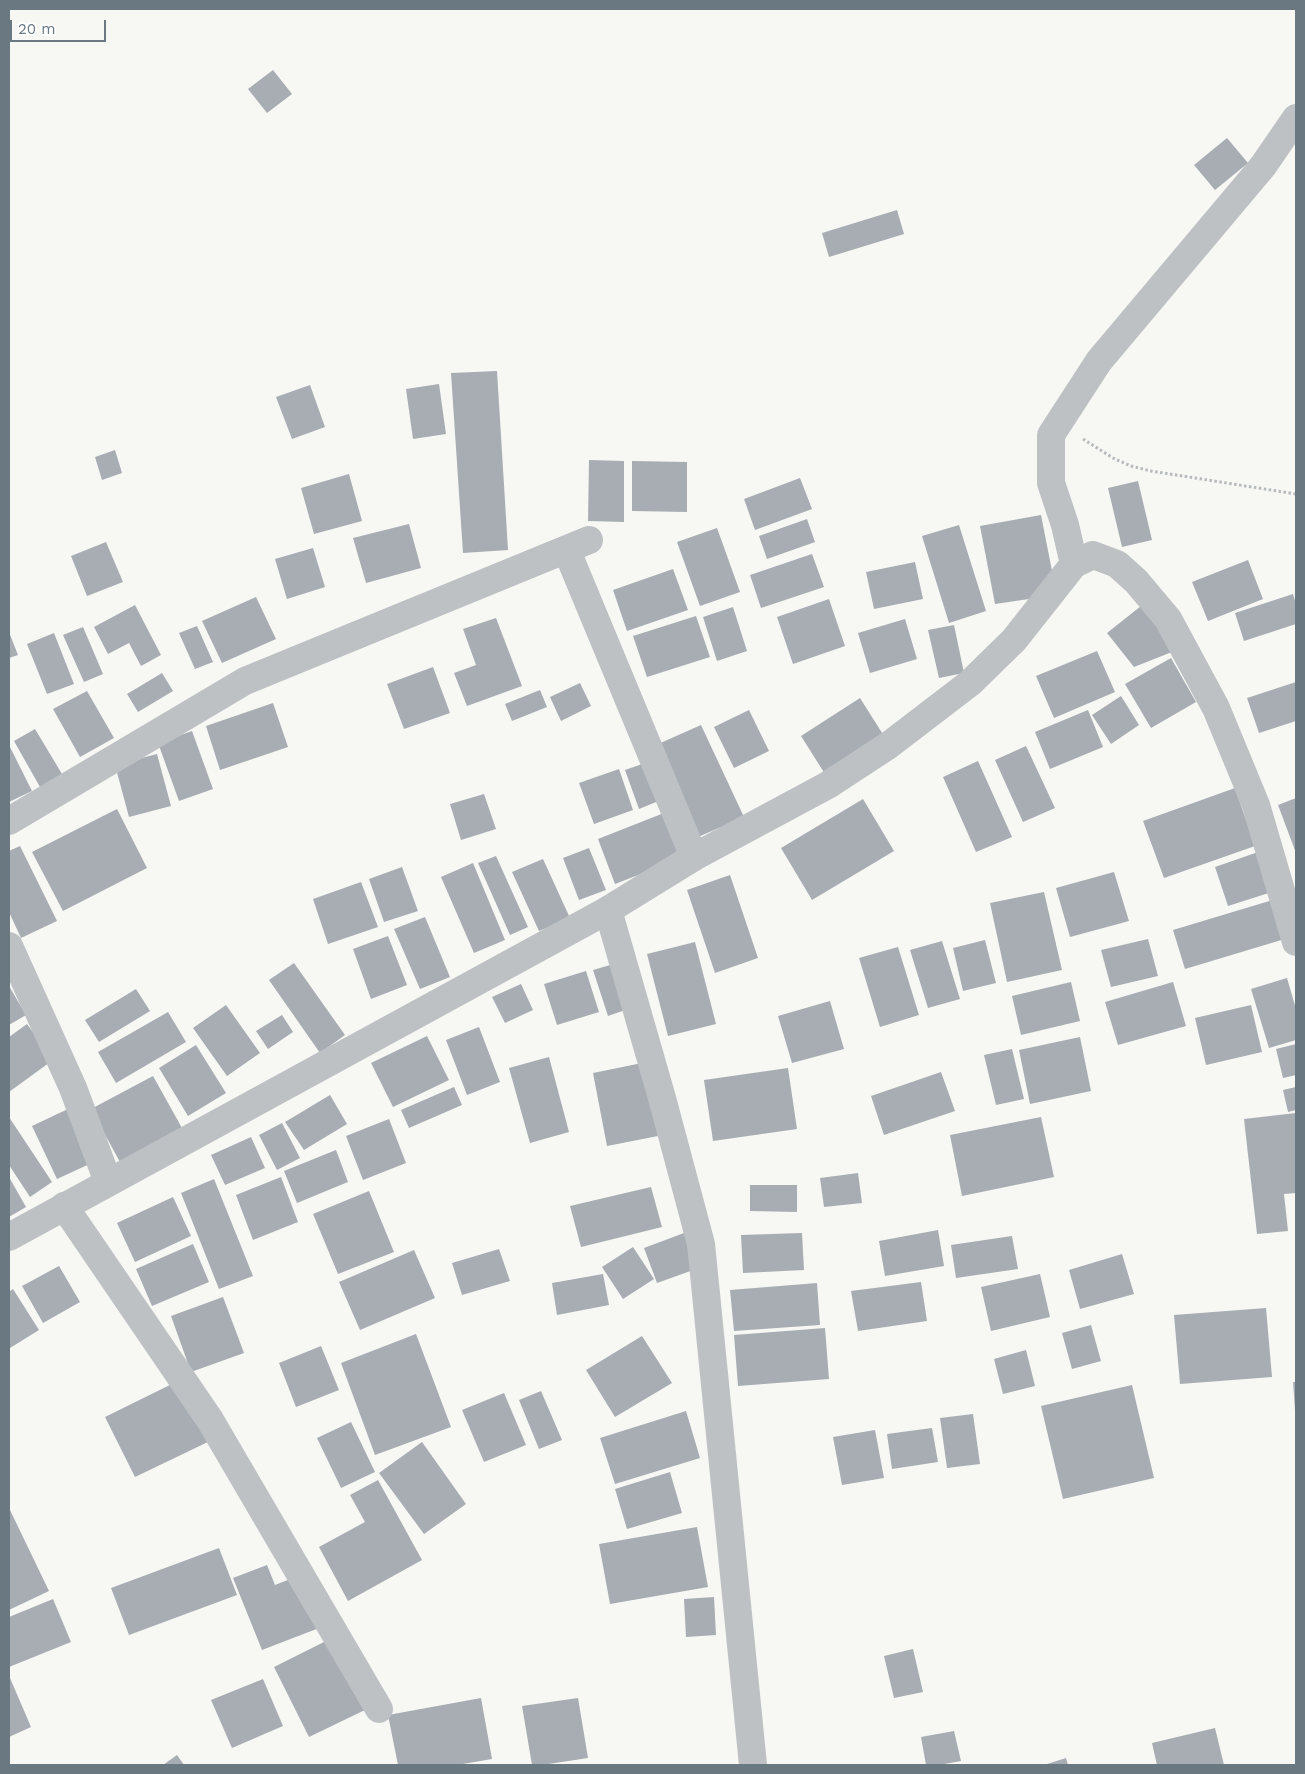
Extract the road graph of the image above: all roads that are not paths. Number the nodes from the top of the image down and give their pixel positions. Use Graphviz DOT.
graph roads {
  1 [pos="1296,118"];
  2 [pos="1074,564"];
  3 [pos="9,821"];
  4 [pos="694,857"];
  5 [pos="608,910"];
  6 [pos="1296,942"];
  7 [pos="9,946"];
  8 [pos="108,1182"];
  9 [pos="64,1206"];
  10 [pos="9,1237"];
  11 [pos="379,1709"];
  12 [pos="753,1765"];
  1 -- 2 [label="street"];
  2 -- 4 [label="street"];
  2 -- 6 [label="street"];
  3 -- 4 [label="street"];
  4 -- 5 [label="street"];
  5 -- 8 [label="street"];
  5 -- 12 [label="street"];
  7 -- 8 [label="street"];
  8 -- 9 [label="street"];
  9 -- 10 [label="street"];
  9 -- 11 [label="street"];
}
